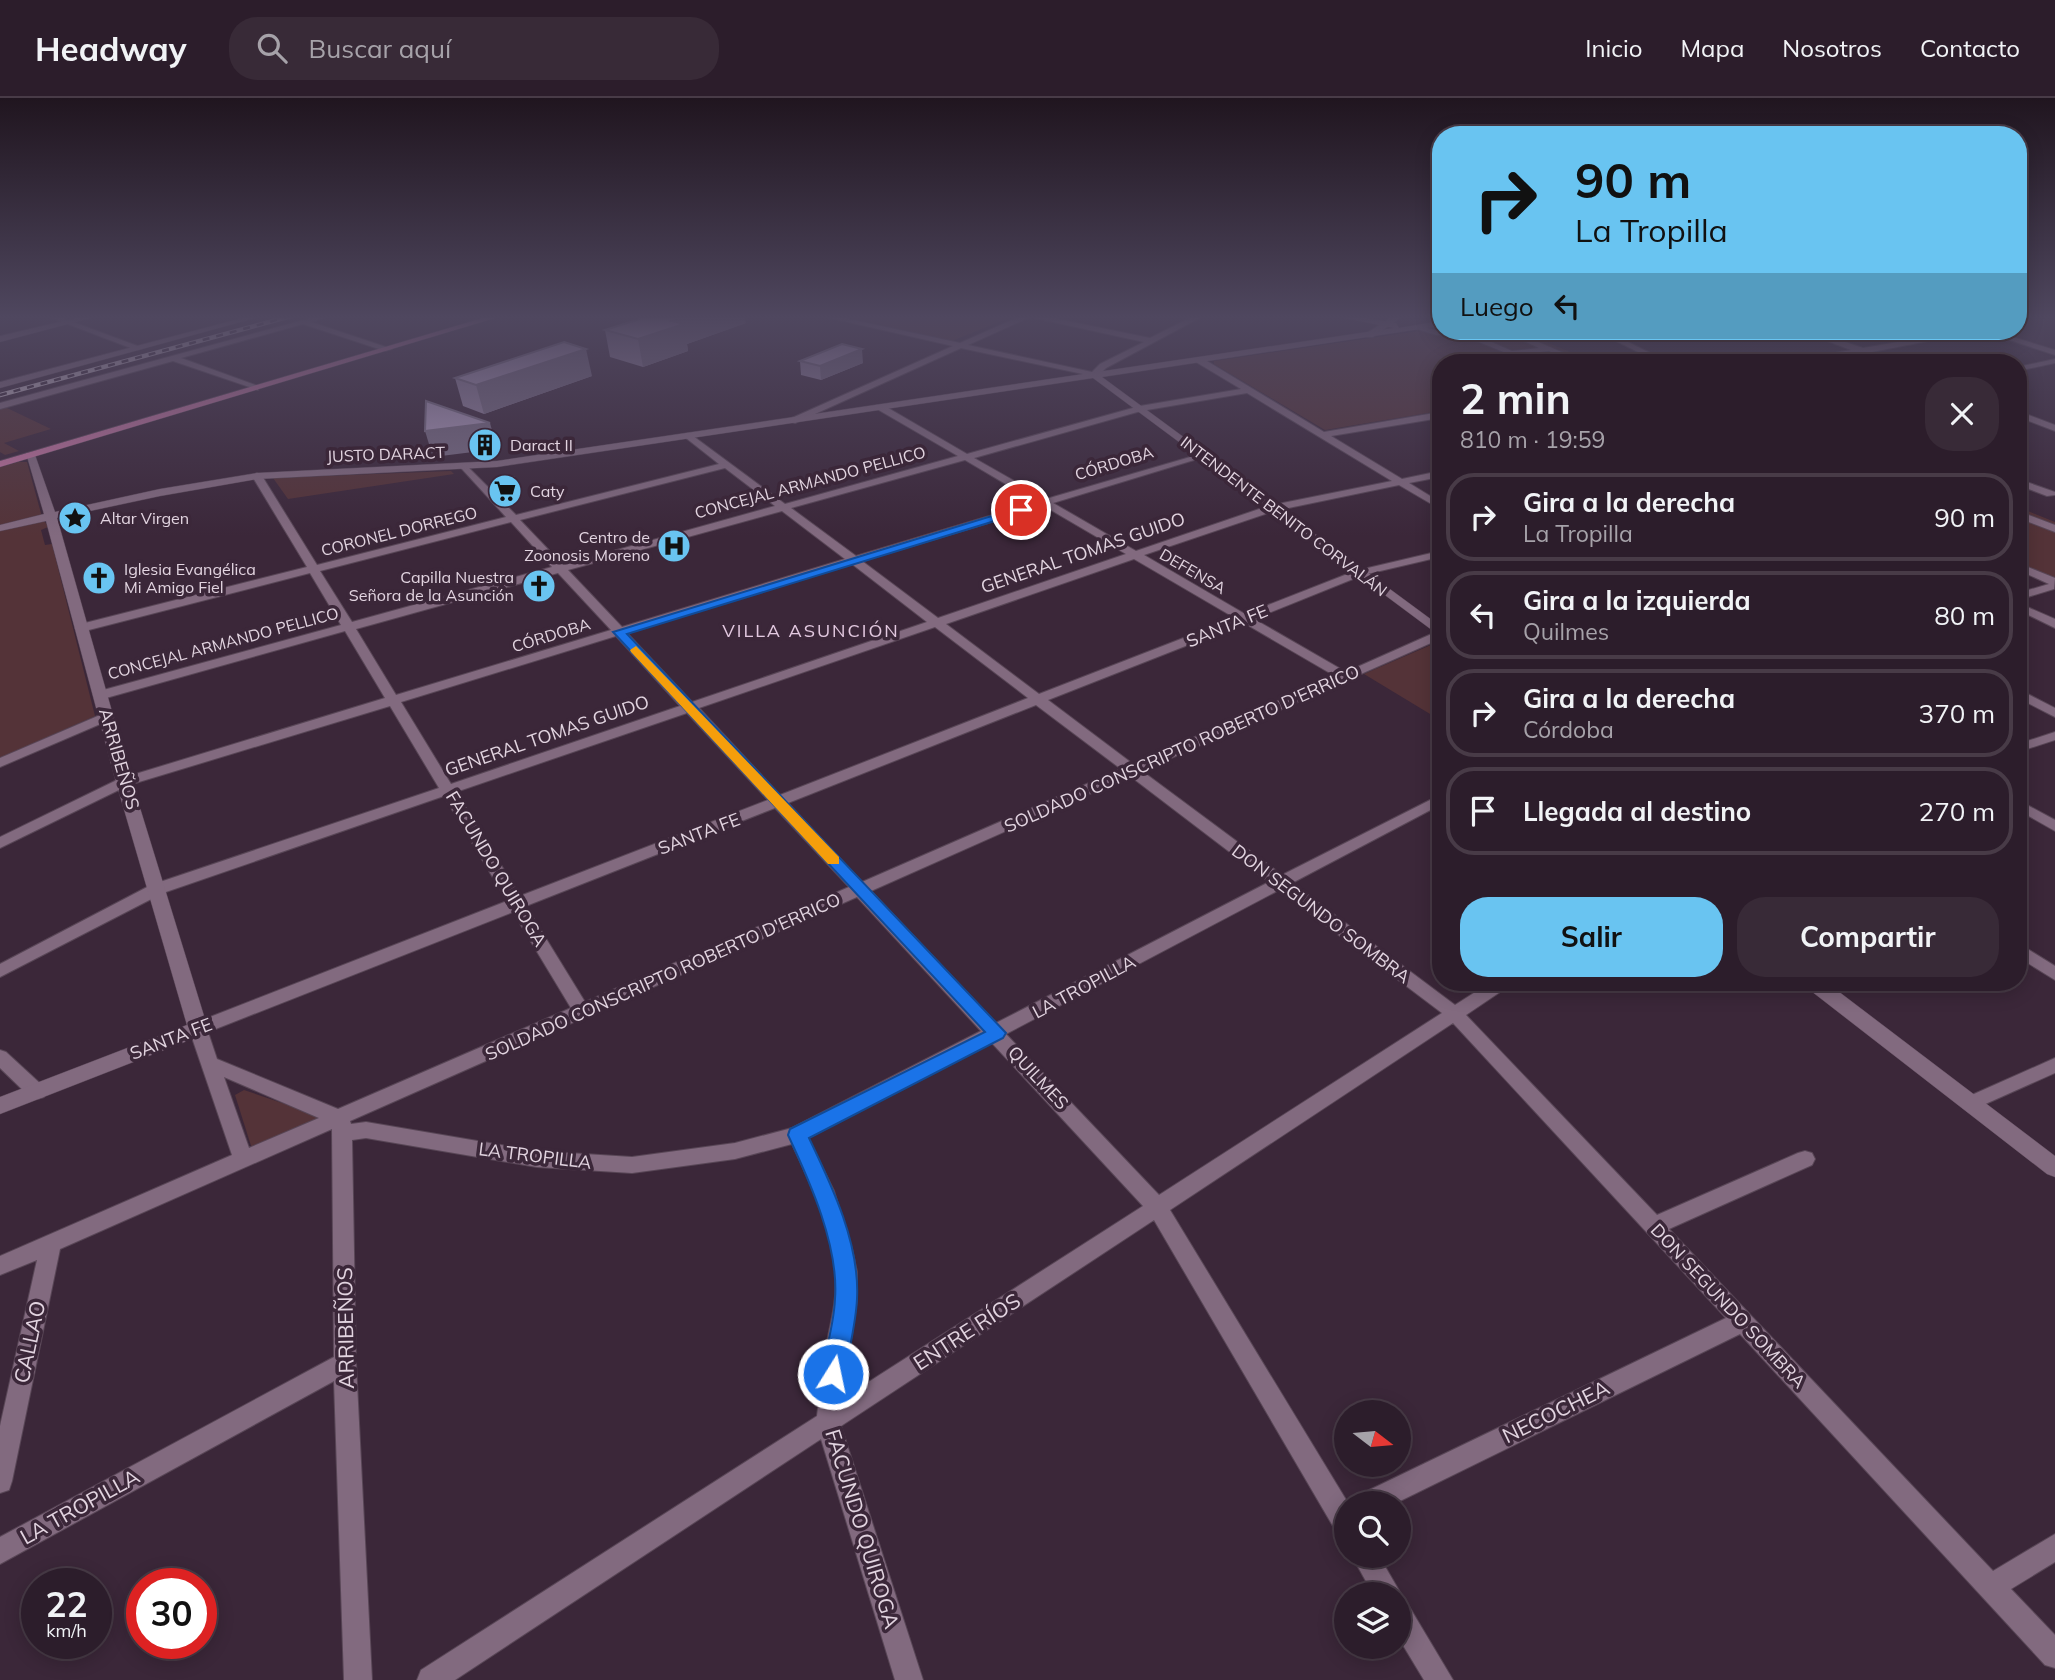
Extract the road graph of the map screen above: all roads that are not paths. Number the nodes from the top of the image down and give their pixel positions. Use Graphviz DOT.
graph roads {
  1 [pos="62,389"];
  2 [pos="252,389"];
  3 [pos="864,389"];
  4 [pos="995,389"];
  5 [pos="1115,389"];
  6 [pos="1248,390"];
  7 [pos="0,406"];
  8 [pos="880,407"];
  9 [pos="1140,409"];
  10 [pos="2027,409"];
  11 [pos="1432,416"];
  12 [pos="2027,418"];
  13 [pos="795,420"];
  14 [pos="2033,420"];
  15 [pos="2055,420"];
  16 [pos="2027,421"];
  17 [pos="2055,428"];
  18 [pos="1320,435"];
  19 [pos="689,436"];
  20 [pos="30,455"];
  21 [pos="1201,455"];
  22 [pos="966,457"];
  23 [pos="0,464"];
  24 [pos="725,465"];
  25 [pos="465,467"];
  26 [pos="257,476"];
  27 [pos="1432,476"];
  28 [pos="1400,482"];
  29 [pos="2027,486"];
  30 [pos="2054,496"];
  31 [pos="1432,501"];
  32 [pos="1045,502"];
  33 [pos="781,508"];
  34 [pos="1272,509"];
  35 [pos="51,517"];
  36 [pos="2027,518"];
  37 [pos="514,519"];
  38 [pos="0,528"];
  39 [pos="2055,529"];
  40 [pos="1136,555"];
  41 [pos="1432,556"];
  42 [pos="852,561"];
  43 [pos="560,568"];
  44 [pos="315,569"];
  45 [pos="2027,571"];
  46 [pos="1359,573"];
  47 [pos="2052,585"];
  48 [pos="2027,594"];
  49 [pos="2027,610"];
  50 [pos="1245,619"];
  51 [pos="935,624"];
  52 [pos="2055,624"];
  53 [pos="349,626"];
  54 [pos="81,628"];
  55 [pos="1432,628"];
  56 [pos="619,632"];
  57 [pos="1432,638"];
  58 [pos="1346,677"];
  59 [pos="100,695"];
  60 [pos="2027,698"];
  61 [pos="394,701"];
  62 [pos="1039,701"];
  63 [pos="689,708"];
  64 [pos="2055,713"];
  65 [pos="107,716"];
  66 [pos="2055,736"];
  67 [pos="2027,745"];
  68 [pos="0,763"];
  69 [pos="1132,771"];
  70 [pos="124,782"];
  71 [pos="448,790"];
  72 [pos="778,803"];
  73 [pos="1432,803"];
  74 [pos="2027,809"];
  75 [pos="2055,826"];
  76 [pos="0,843"];
  77 [pos="1279,884"];
  78 [pos="157,889"];
  79 [pos="861,890"];
  80 [pos="517,905"];
  81 [pos="2027,955"];
  82 [pos="0,971"];
  83 [pos="2055,974"];
  84 [pos="1490,991"];
  85 [pos="1825,991"];
  86 [pos="582,1012"];
  87 [pos="1455,1014"];
  88 [pos="198,1029"];
  89 [pos="997,1033"];
  90 [pos="0,1057"];
  91 [pos="210,1063"];
  92 [pos="2055,1065"];
  93 [pos="37,1091"];
  94 [pos="1972,1103"];
  95 [pos="0,1106"];
  96 [pos="343,1126"];
  97 [pos="797,1135"];
  98 [pos="1805,1159"];
  99 [pos="244,1160"];
  100 [pos="2055,1168"];
  101 [pos="1158,1208"];
  102 [pos="1654,1226"];
  103 [pos="51,1244"];
  104 [pos="0,1266"];
  105 [pos="1743,1321"];
  106 [pos="345,1363"];
  107 [pos="828,1422"];
  108 [pos="0,1481"];
  109 [pos="1395,1491"];
  110 [pos="1334,1501"];
  111 [pos="2055,1547"];
  112 [pos="0,1551"];
  113 [pos="1991,1587"];
  114 [pos="1411,1634"];
  115 [pos="2055,1655"];
  116 [pos="358,1680"];
  117 [pos="430,1680"];
  118 [pos="909,1680"];
  119 [pos="1439,1680"];
  1 -- 7 [label="street"];
  2 -- 20 [label="main road"];
  3 -- 13 [label="street"];
  4 -- 8 [label="street, JUSTO DARACT"];
  5 -- 9 [label="street, INTENDENTE BENITO CORVALÁN"];
  6 -- 9 [label="street, CONCEJAL ARMANDO PELLICO"];
  6 -- 18 [label="street"];
  8 -- 13 [label="street, JUSTO DARACT"];
  8 -- 22 [label="street, DEFENSA"];
  9 -- 21 [label="street, INTENDENTE BENITO CORVALÁN"];
  9 -- 22 [label="street, CONCEJAL ARMANDO PELLICO"];
  10 -- 15 [label="street"];
  11 -- 18 [label="street"];
  12 -- 14 [label="street"];
  13 -- 19 [label="street, JUSTO DARACT"];
  14 -- 16 [label="street"];
  14 -- 17 [label="street"];
  18 -- 28 [label="street"];
  19 -- 24 [label="street, DON SEGUNDO SOMBRA"];
  19 -- 25 [label="street, JUSTO DARACT"];
  20 -- 23 [label="main road"];
  20 -- 35 [label="street, ARRIBEÑOS"];
  21 -- 32 [label="street, CÓRDOBA"];
  21 -- 34 [label="street, INTENDENTE BENITO CORVALÁN"];
  22 -- 32 [label="street, DEFENSA"];
  22 -- 33 [label="street, CONCEJAL ARMANDO PELLICO"];
  24 -- 33 [label="street, DON SEGUNDO SOMBRA"];
  24 -- 37 [label="street, CORONEL DORREGO"];
  25 -- 26 [label="street, JUSTO DARACT"];
  25 -- 37 [label="street, QUILMES"];
  26 -- 35 [label="street, JUSTO DARACT"];
  26 -- 44 [label="street, FACUNDO QUIROGA"];
  27 -- 28 [label="street, GENERAL TOMAS GUIDO"];
  28 -- 31 [label="street"];
  28 -- 34 [label="street, GENERAL TOMAS GUIDO"];
  29 -- 30 [label="street"];
  32 -- 40 [label="street, DEFENSA"];
  32 -- 42 [label="street, CÓRDOBA"];
  33 -- 42 [label="street, DON SEGUNDO SOMBRA"];
  33 -- 43 [label="street, CONCEJAL ARMANDO PELLICO"];
  34 -- 40 [label="street, GENERAL TOMAS GUIDO"];
  34 -- 46 [label="street, INTENDENTE BENITO CORVALÁN"];
  35 -- 38 [label="street, JUSTO DARACT"];
  35 -- 54 [label="street, ARRIBEÑOS"];
  36 -- 39 [label="street"];
  37 -- 43 [label="street, QUILMES"];
  37 -- 44 [label="street, CORONEL DORREGO"];
  40 -- 50 [label="street, DEFENSA"];
  40 -- 51 [label="street, GENERAL TOMAS GUIDO"];
  41 -- 46 [label="street, SANTA FE"];
  42 -- 51 [label="street, DON SEGUNDO SOMBRA"];
  42 -- 56 [label="street, CÓRDOBA"];
  43 -- 53 [label="street, CONCEJAL ARMANDO PELLICO"];
  43 -- 56 [label="street, QUILMES"];
  44 -- 53 [label="street, FACUNDO QUIROGA"];
  44 -- 54 [label="street, CORONEL DORREGO"];
  45 -- 47 [label="street"];
  46 -- 50 [label="street, SANTA FE"];
  46 -- 55 [label="street, INTENDENTE BENITO CORVALÁN"];
  47 -- 48 [label="street"];
  49 -- 52 [label="street"];
  50 -- 58 [label="street, DEFENSA"];
  50 -- 62 [label="street, SANTA FE"];
  51 -- 62 [label="street, DON SEGUNDO SOMBRA"];
  51 -- 63 [label="street, GENERAL TOMAS GUIDO"];
  53 -- 59 [label="street, CONCEJAL ARMANDO PELLICO"];
  53 -- 61 [label="street, FACUNDO QUIROGA"];
  54 -- 59 [label="street, ARRIBEÑOS"];
  56 -- 61 [label="street, CÓRDOBA"];
  56 -- 63 [label="street, QUILMES"];
  57 -- 58 [label="street, SOLDADO CONSCRIPTO ROBERTO D'ERRICO"];
  58 -- 69 [label="street, SOLDADO CONSCRIPTO ROBERTO D'ERRICO"];
  59 -- 65 [label="street, ARRIBEÑOS"];
  60 -- 64 [label="street"];
  61 -- 70 [label="street, CÓRDOBA"];
  61 -- 71 [label="street, FACUNDO QUIROGA"];
  62 -- 69 [label="street, DON SEGUNDO SOMBRA"];
  62 -- 72 [label="street, SANTA FE"];
  63 -- 71 [label="street, GENERAL TOMAS GUIDO"];
  63 -- 72 [label="street, QUILMES"];
  65 -- 68 [label="street"];
  65 -- 70 [label="street, ARRIBEÑOS"];
  66 -- 67 [label="street"];
  69 -- 77 [label="street, DON SEGUNDO SOMBRA"];
  69 -- 79 [label="street, SOLDADO CONSCRIPTO ROBERTO D'ERRICO"];
  70 -- 76 [label="street, CÓRDOBA"];
  70 -- 78 [label="street, ARRIBEÑOS"];
  71 -- 78 [label="street, GENERAL TOMAS GUIDO"];
  71 -- 80 [label="street, FACUNDO QUIROGA"];
  72 -- 79 [label="street, QUILMES"];
  72 -- 80 [label="street, SANTA FE"];
  73 -- 77 [label="street, LA TROPILLA"];
  74 -- 75 [label="street"];
  77 -- 87 [label="street, DON SEGUNDO SOMBRA"];
  77 -- 89 [label="street, LA TROPILLA"];
  78 -- 82 [label="street, GENERAL TOMAS GUIDO"];
  78 -- 88 [label="street, ARRIBEÑOS"];
  79 -- 86 [label="street, SOLDADO CONSCRIPTO ROBERTO D'ERRICO"];
  79 -- 89 [label="street, QUILMES"];
  80 -- 86 [label="street, FACUNDO QUIROGA"];
  80 -- 88 [label="street, SANTA FE"];
  81 -- 83 [label="street"];
  84 -- 87 [label="street, ENTRE RÍOS"];
  85 -- 94 [label="street"];
  86 -- 96 [label="street, SOLDADO CONSCRIPTO ROBERTO D'ERRICO"];
  87 -- 101 [label="street, ENTRE RÍOS"];
  87 -- 102 [label="street, DON SEGUNDO SOMBRA"];
  88 -- 91 [label="street, ARRIBEÑOS"];
  88 -- 93 [label="street, SANTA FE"];
  89 -- 97 [label="street, LA TROPILLA"];
  89 -- 101 [label="street, QUILMES"];
  90 -- 93 [label="street"];
  91 -- 96 [label="street"];
  91 -- 99 [label="street, ARRIBEÑOS"];
  92 -- 94 [label="street"];
  93 -- 95 [label="street, SANTA FE"];
  94 -- 100 [label="street"];
  96 -- 97 [label="street, LA TROPILLA"];
  96 -- 99 [label="street, SOLDADO CONSCRIPTO ROBERTO D'ERRICO"];
  96 -- 106 [label="street, ARRIBEÑOS"];
  97 -- 107 [label="street, FACUNDO QUIROGA"];
  98 -- 102 [label="street"];
  99 -- 103 [label="street, SOLDADO CONSCRIPTO ROBERTO D'ERRICO"];
  101 -- 107 [label="street, ENTRE RÍOS"];
  101 -- 110 [label="street, QUILMES"];
  102 -- 105 [label="street, DON SEGUNDO SOMBRA"];
  103 -- 104 [label="street, SOLDADO CONSCRIPTO ROBERTO D'ERRICO"];
  103 -- 108 [label="street, CALLAO"];
  105 -- 109 [label="street, NECOCHEA"];
  105 -- 113 [label="street, DON SEGUNDO SOMBRA"];
  106 -- 112 [label="street, LA TROPILLA"];
  106 -- 116 [label="street, ARRIBEÑOS"];
  107 -- 117 [label="street, ENTRE RÍOS"];
  107 -- 118 [label="street, FACUNDO QUIROGA"];
  111 -- 113 [label="street"];
  113 -- 115 [label="street, DON SEGUNDO SOMBRA"];
  114 -- 119 [label="street"];
}
